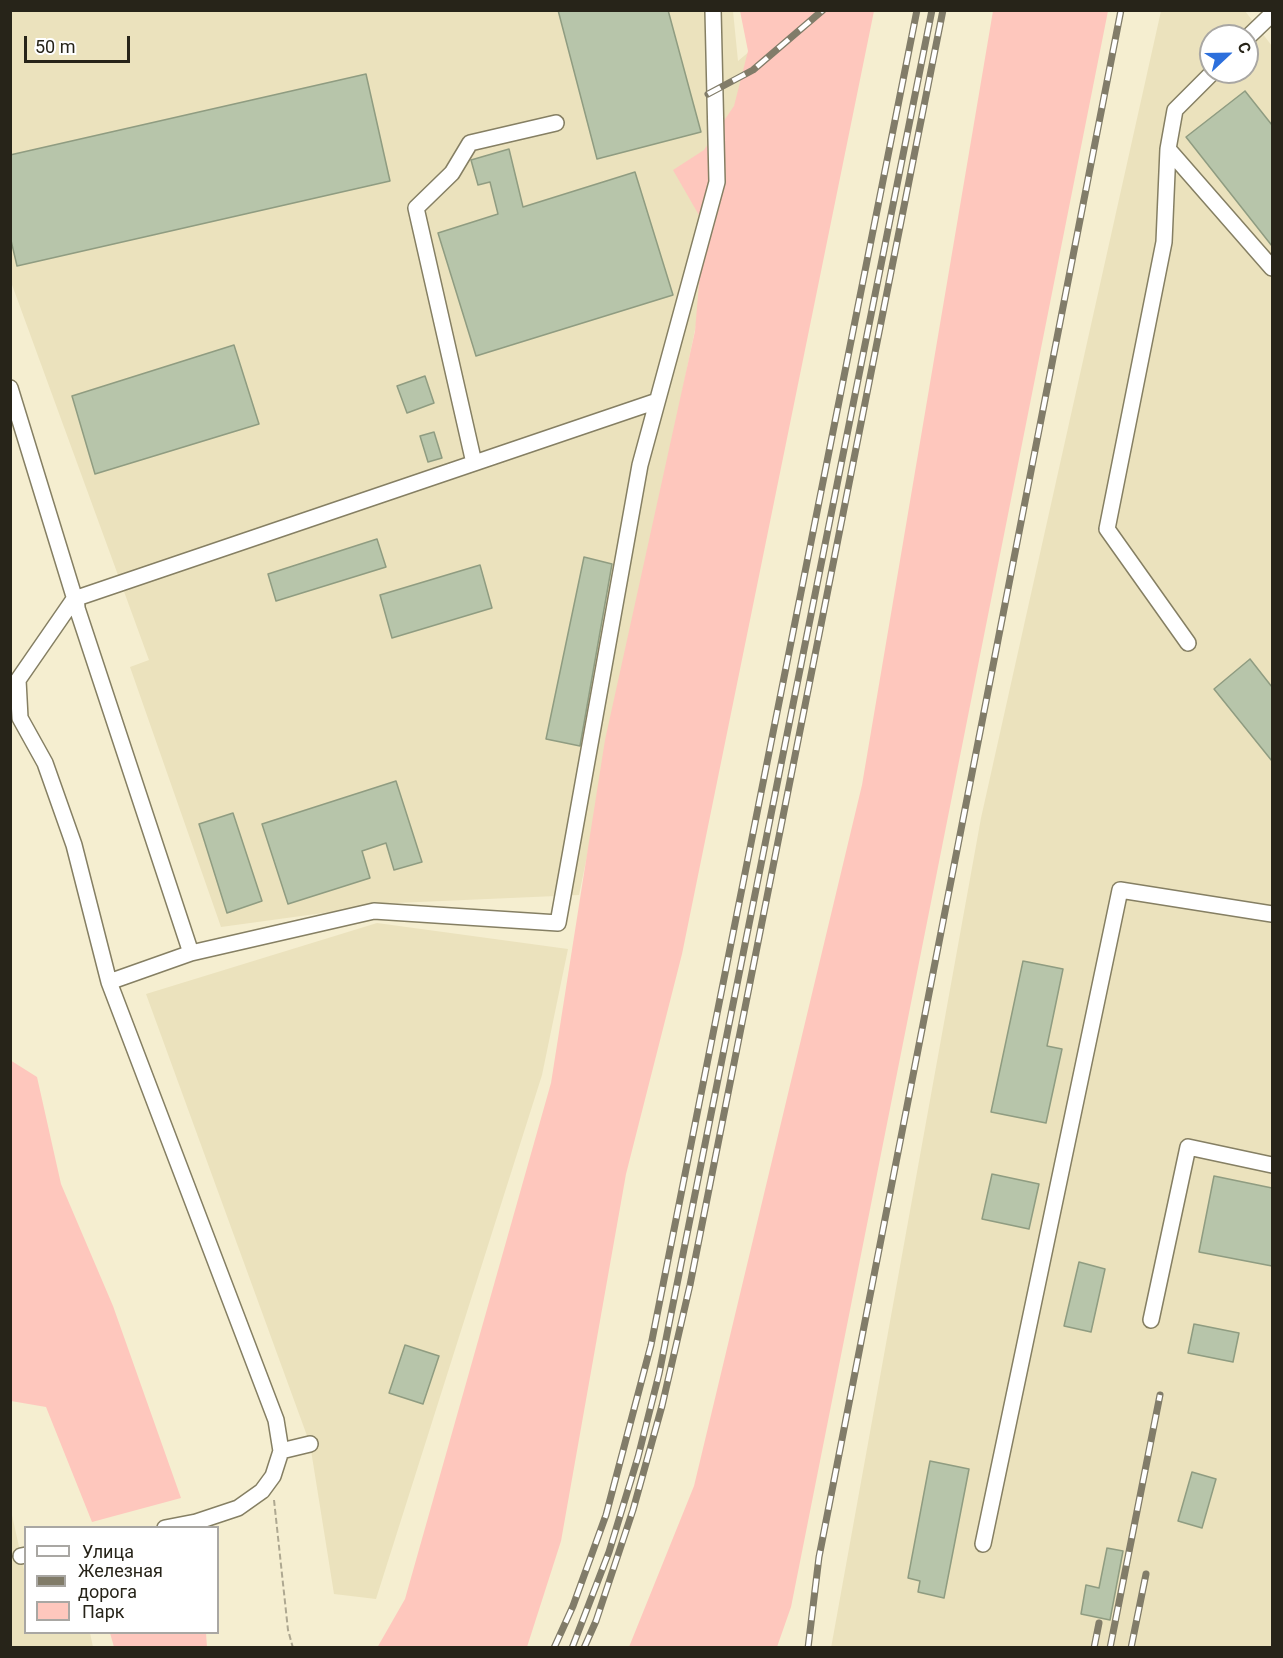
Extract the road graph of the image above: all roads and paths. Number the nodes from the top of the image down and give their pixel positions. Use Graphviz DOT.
graph roads {
  1 [pos="713,10"];
  2 [pos="1272,14"];
  3 [pos="1259,26"];
  4 [pos="1201,84"];
  5 [pos="556,123"];
  6 [pos="1168,149"];
  7 [pos="1272,268"];
  8 [pos="10,388"];
  9 [pos="657,401"];
  10 [pos="474,463"];
  11 [pos="76,605"];
  12 [pos="1188,643"];
  13 [pos="1272,914"];
  14 [pos="191,953"];
  15 [pos="109,982"];
  16 [pos="1272,1165"];
  17 [pos="1151,1320"];
  18 [pos="310,1444"];
  19 [pos="281,1451"];
  20 [pos="273,1476"];
  21 [pos="171,1526"];
  22 [pos="983,1544"];
  23 [pos="293,1647"];
  1 -- 9 [label="street"];
  2 -- 3 [label="street"];
  4 -- 6 [label="street"];
  5 -- 10 [label="street"];
  6 -- 7 [label="street"];
  6 -- 12 [label="street"];
  8 -- 11 [label="street"];
  9 -- 10 [label="street"];
  9 -- 14 [label="street"];
  10 -- 11 [label="street"];
  11 -- 14 [label="street"];
  11 -- 15 [label="street"];
  13 -- 22 [label="street"];
  14 -- 15 [label="street"];
  15 -- 19 [label="street"];
  16 -- 17 [label="street"];
  18 -- 19 [label="street"];
  19 -- 20 [label="street"];
  20 -- 21 [label="street"];
  20 -- 23 [label="path"];
}
